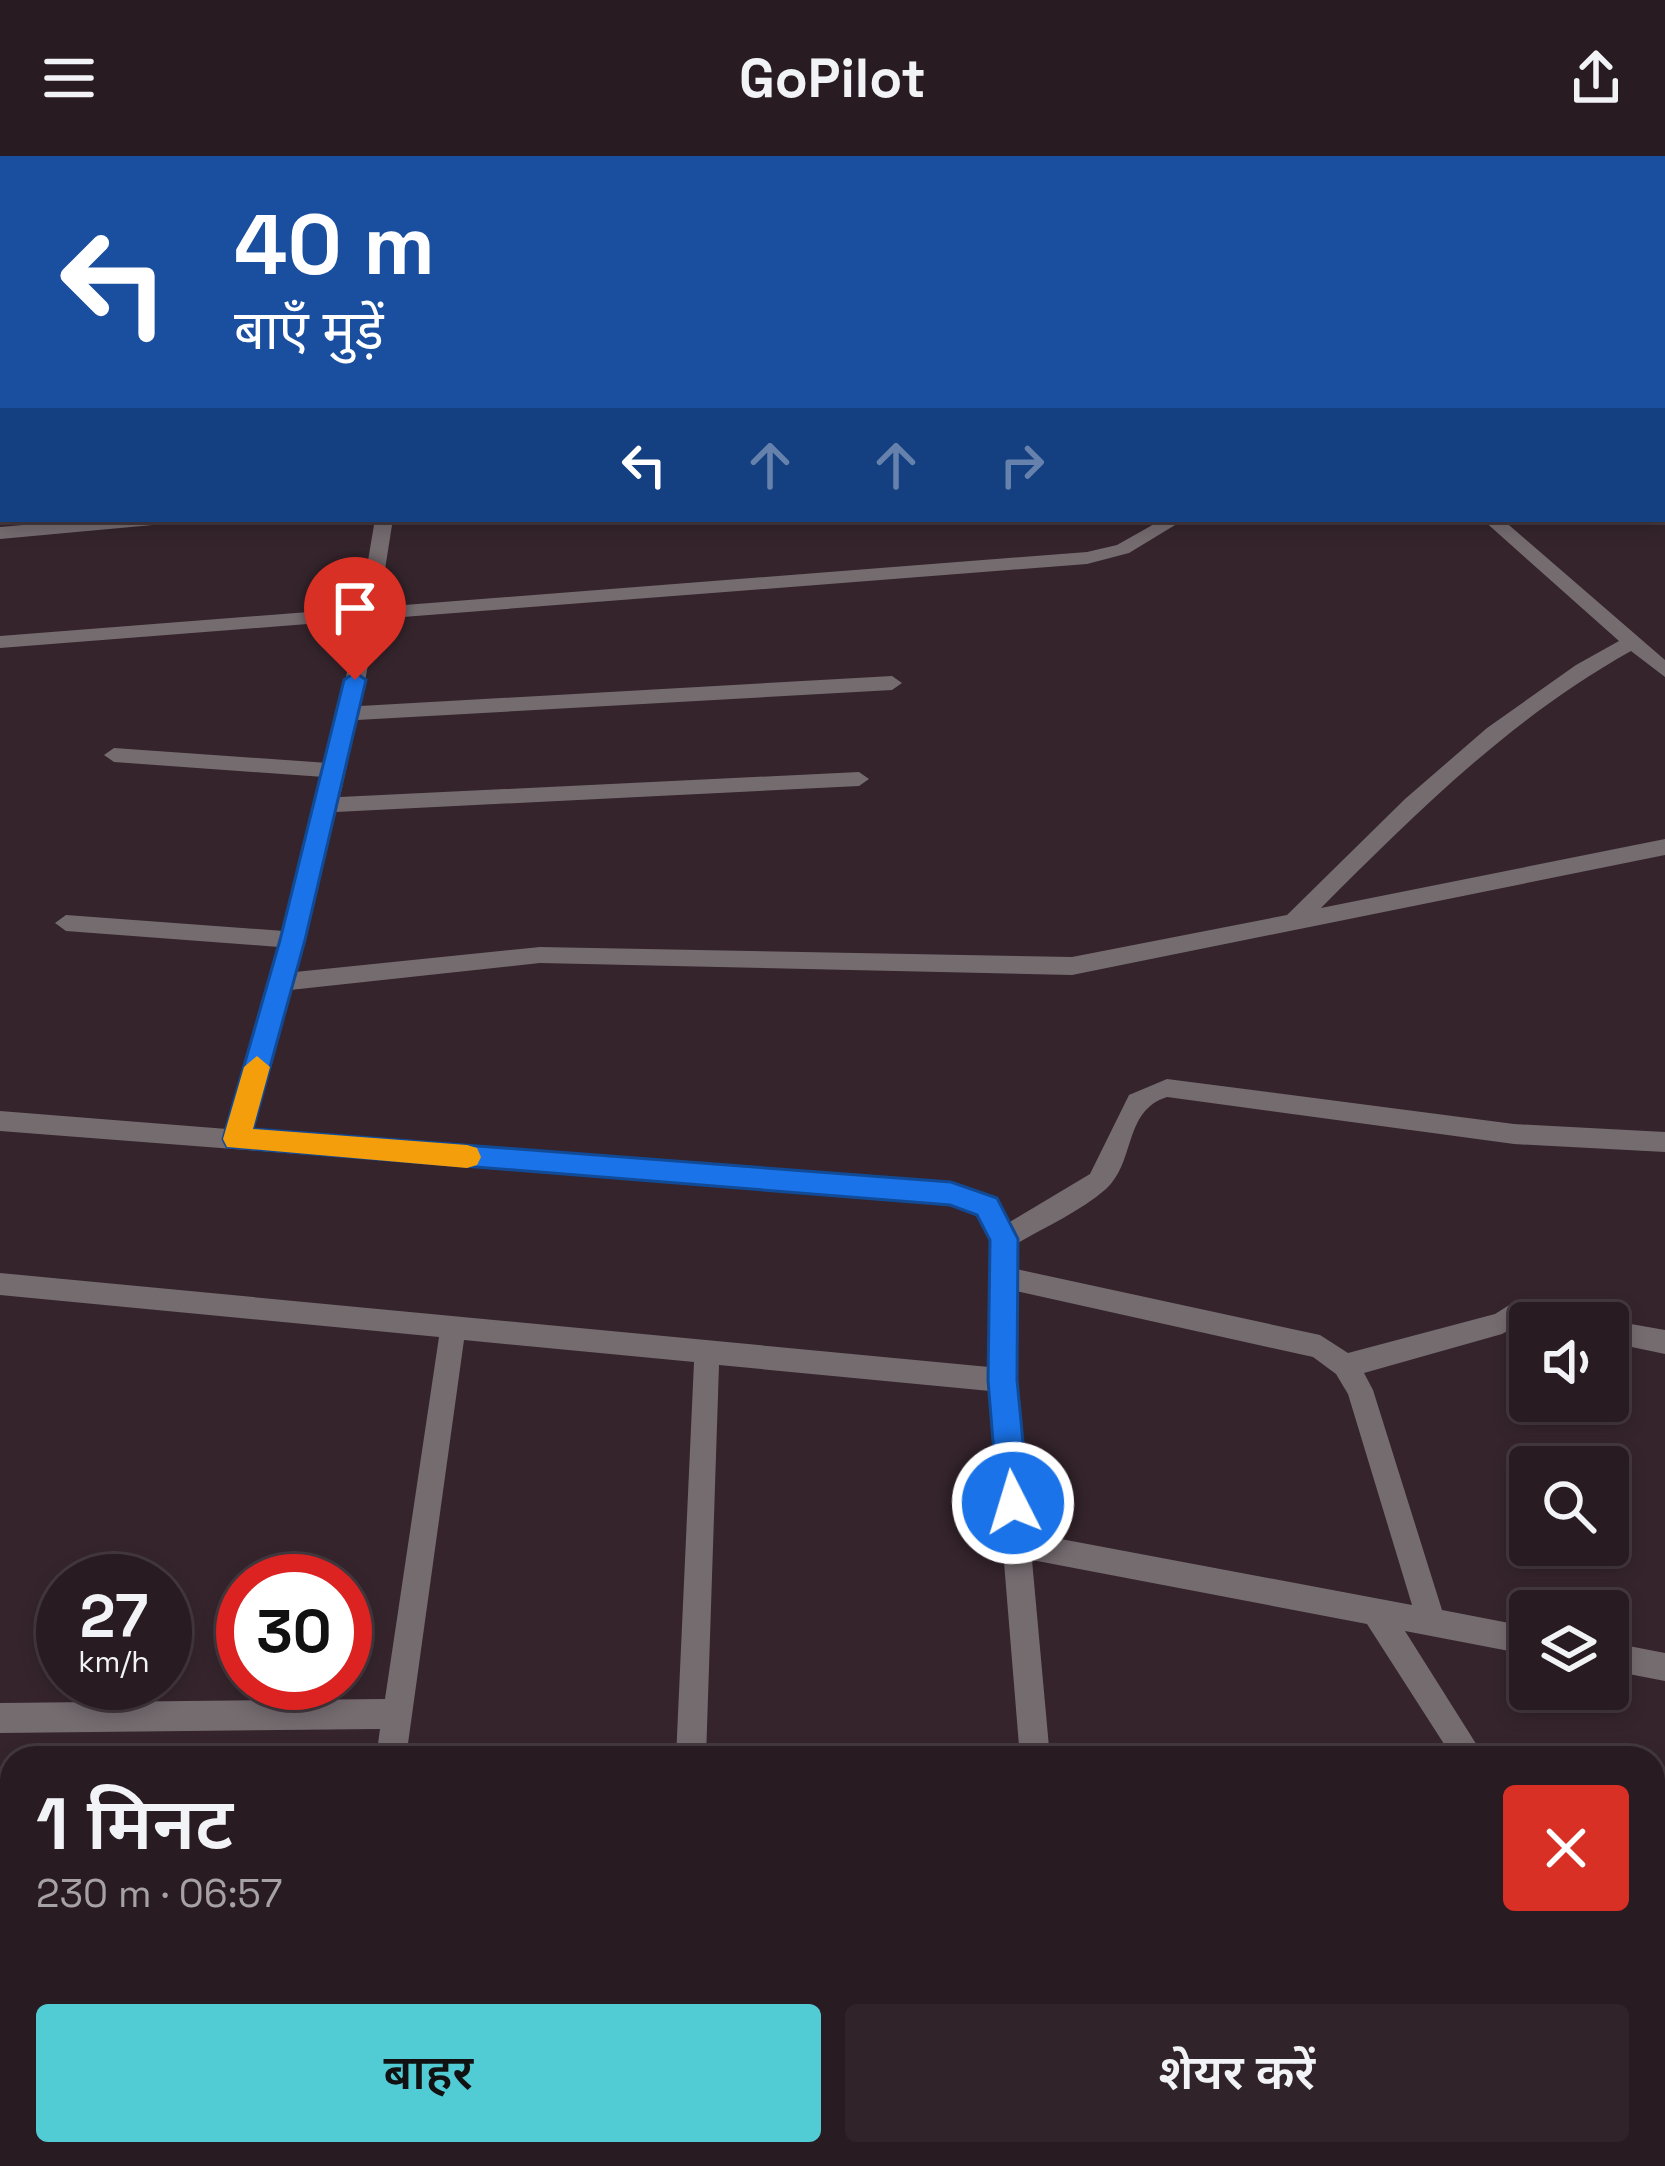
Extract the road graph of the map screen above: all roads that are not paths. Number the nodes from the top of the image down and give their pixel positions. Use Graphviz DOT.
graph roads {
  1 [pos="120,522"];
  2 [pos="384,522"];
  3 [pos="1171,522"];
  4 [pos="1495,522"];
  5 [pos="0,533"];
  6 [pos="371,611"];
  7 [pos="0,642"];
  8 [pos="1632,642"];
  9 [pos="1665,670"];
  10 [pos="892,683"];
  11 [pos="346,714"];
  12 [pos="114,755"];
  13 [pos="332,770"];
  14 [pos="859,779"];
  15 [pos="324,805"];
  16 [pos="1665,847"];
  17 [pos="1292,922"];
  18 [pos="66,923"];
  19 [pos="292,940"];
  20 [pos="281,982"];
  21 [pos="0,1120"];
  22 [pos="236,1139"];
  23 [pos="1665,1142"];
  24 [pos="1004,1239"];
  25 [pos="1004,1276"];
  26 [pos="0,1284"];
  27 [pos="1509,1317"];
  28 [pos="453,1327"];
  29 [pos="1629,1335"];
  30 [pos="1665,1342"];
  31 [pos="706,1352"];
  32 [pos="1345,1366"];
  33 [pos="1003,1380"];
  34 [pos="1017,1544"];
  35 [pos="1376,1612"];
  36 [pos="1432,1622"];
  37 [pos="1509,1637"];
  38 [pos="1629,1660"];
  39 [pos="1665,1667"];
  40 [pos="397,1714"];
  41 [pos="0,1718"];
  42 [pos="393,1746"];
  43 [pos="691,1746"];
  44 [pos="1035,1746"];
  45 [pos="1462,1746"];
  1 -- 5 [label="street"];
  2 -- 6 [label="street"];
  3 -- 6 [label="street"];
  4 -- 8 [label="street"];
  6 -- 7 [label="street"];
  6 -- 11 [label="street"];
  8 -- 9 [label="street"];
  8 -- 17 [label="street"];
  10 -- 11 [label="street"];
  11 -- 13 [label="street"];
  12 -- 13 [label="street"];
  13 -- 15 [label="street"];
  14 -- 15 [label="street"];
  15 -- 19 [label="street"];
  16 -- 17 [label="street"];
  17 -- 20 [label="street"];
  18 -- 19 [label="street"];
  19 -- 20 [label="street"];
  20 -- 22 [label="street"];
  21 -- 22 [label="street"];
  22 -- 24 [label="street"];
  23 -- 24 [label="street"];
  24 -- 25 [label="street"];
  25 -- 32 [label="street"];
  25 -- 33 [label="street"];
  26 -- 28 [label="street"];
  27 -- 32 [label="street"];
  28 -- 31 [label="street"];
  28 -- 40 [label="street"];
  29 -- 30 [label="street"];
  31 -- 33 [label="street"];
  31 -- 43 [label="street"];
  32 -- 36 [label="street"];
  33 -- 34 [label="street"];
  34 -- 35 [label="street"];
  34 -- 44 [label="street"];
  35 -- 36 [label="street"];
  35 -- 45 [label="street"];
  36 -- 37 [label="street"];
  38 -- 39 [label="street"];
  40 -- 41 [label="street"];
  40 -- 42 [label="street"];
}
